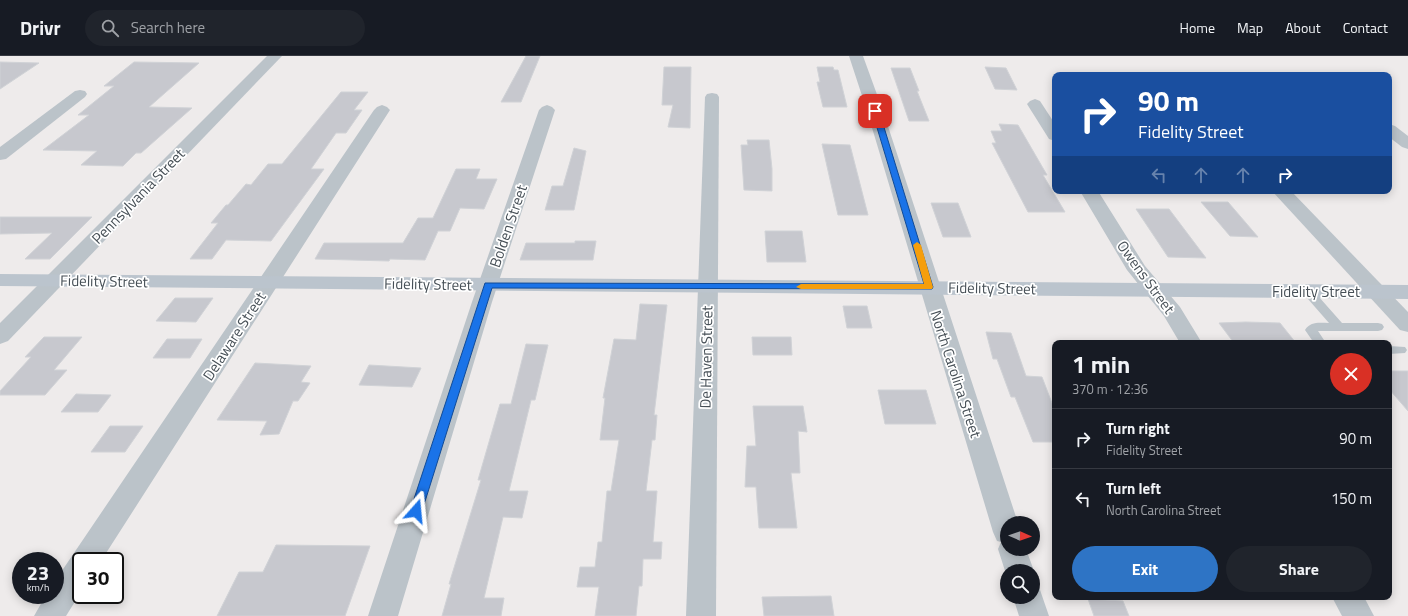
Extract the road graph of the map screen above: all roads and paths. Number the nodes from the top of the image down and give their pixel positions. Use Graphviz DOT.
graph roads {
  1 [pos="275,56"];
  2 [pos="856,56"];
  3 [pos="80,94"];
  4 [pos="712,97"];
  5 [pos="1035,104"];
  6 [pos="382,110"];
  7 [pos="547,110"];
  8 [pos="1052,131"];
  9 [pos="1392,131"];
  10 [pos="1408,144"];
  11 [pos="0,155"];
  12 [pos="1091,194"];
  13 [pos="1284,194"];
  14 [pos="0,280"];
  15 [pos="56,280"];
  16 [pos="269,283"];
  17 [pos="488,285"];
  18 [pos="708,287"];
  19 [pos="929,287"];
  20 [pos="1154,290"];
  21 [pos="1307,291"];
  22 [pos="1376,291"];
  23 [pos="1408,292"];
  24 [pos="1408,325"];
  25 [pos="1339,327"];
  26 [pos="1378,327"];
  27 [pos="0,336"];
  28 [pos="1189,340"];
  29 [pos="1318,340"];
  30 [pos="1002,516"];
  31 [pos="91,552"];
  32 [pos="72,581"];
  33 [pos="1349,600"];
  34 [pos="1030,604"];
  35 [pos="49,616"];
  36 [pos="383,616"];
  37 [pos="701,616"];
  38 [pos="1034,616"];
  39 [pos="1359,616"];
  1 -- 15 [label="street, Pennsylvania Street"];
  2 -- 19 [label="street, North Carolina Street"];
  3 -- 11 [label="street"];
  4 -- 18 [label="street, De Haven Street"];
  5 -- 8 [label="street"];
  6 -- 16 [label="street, Delaware Street"];
  7 -- 17 [label="street, Bolden Street"];
  9 -- 10 [label="street"];
  12 -- 20 [label="street, Owens Street"];
  13 -- 22 [label="street"];
  14 -- 15 [label="main road, Fidelity Street"];
  15 -- 16 [label="main road, Fidelity Street"];
  15 -- 27 [label="street, Pennsylvania Street"];
  16 -- 17 [label="main road, Fidelity Street"];
  16 -- 31 [label="street, Delaware Street"];
  17 -- 18 [label="main road, Fidelity Street"];
  17 -- 36 [label="street, Bolden Street"];
  18 -- 19 [label="main road, Fidelity Street"];
  18 -- 37 [label="street, De Haven Street"];
  19 -- 20 [label="main road, Fidelity Street"];
  19 -- 30 [label="street, North Carolina Street"];
  20 -- 21 [label="main road, Fidelity Street"];
  20 -- 28 [label="street, Owens Street"];
  21 -- 22 [label="main road, Fidelity Street"];
  21 -- 25 [label="lane"];
  22 -- 23 [label="main road, Fidelity Street"];
  22 -- 24 [label="street"];
  25 -- 26 [label="lane"];
  25 -- 29 [label="lane"];
  32 -- 35 [label="street"];
  33 -- 39 [label="street"];
  34 -- 38 [label="street"];
}
